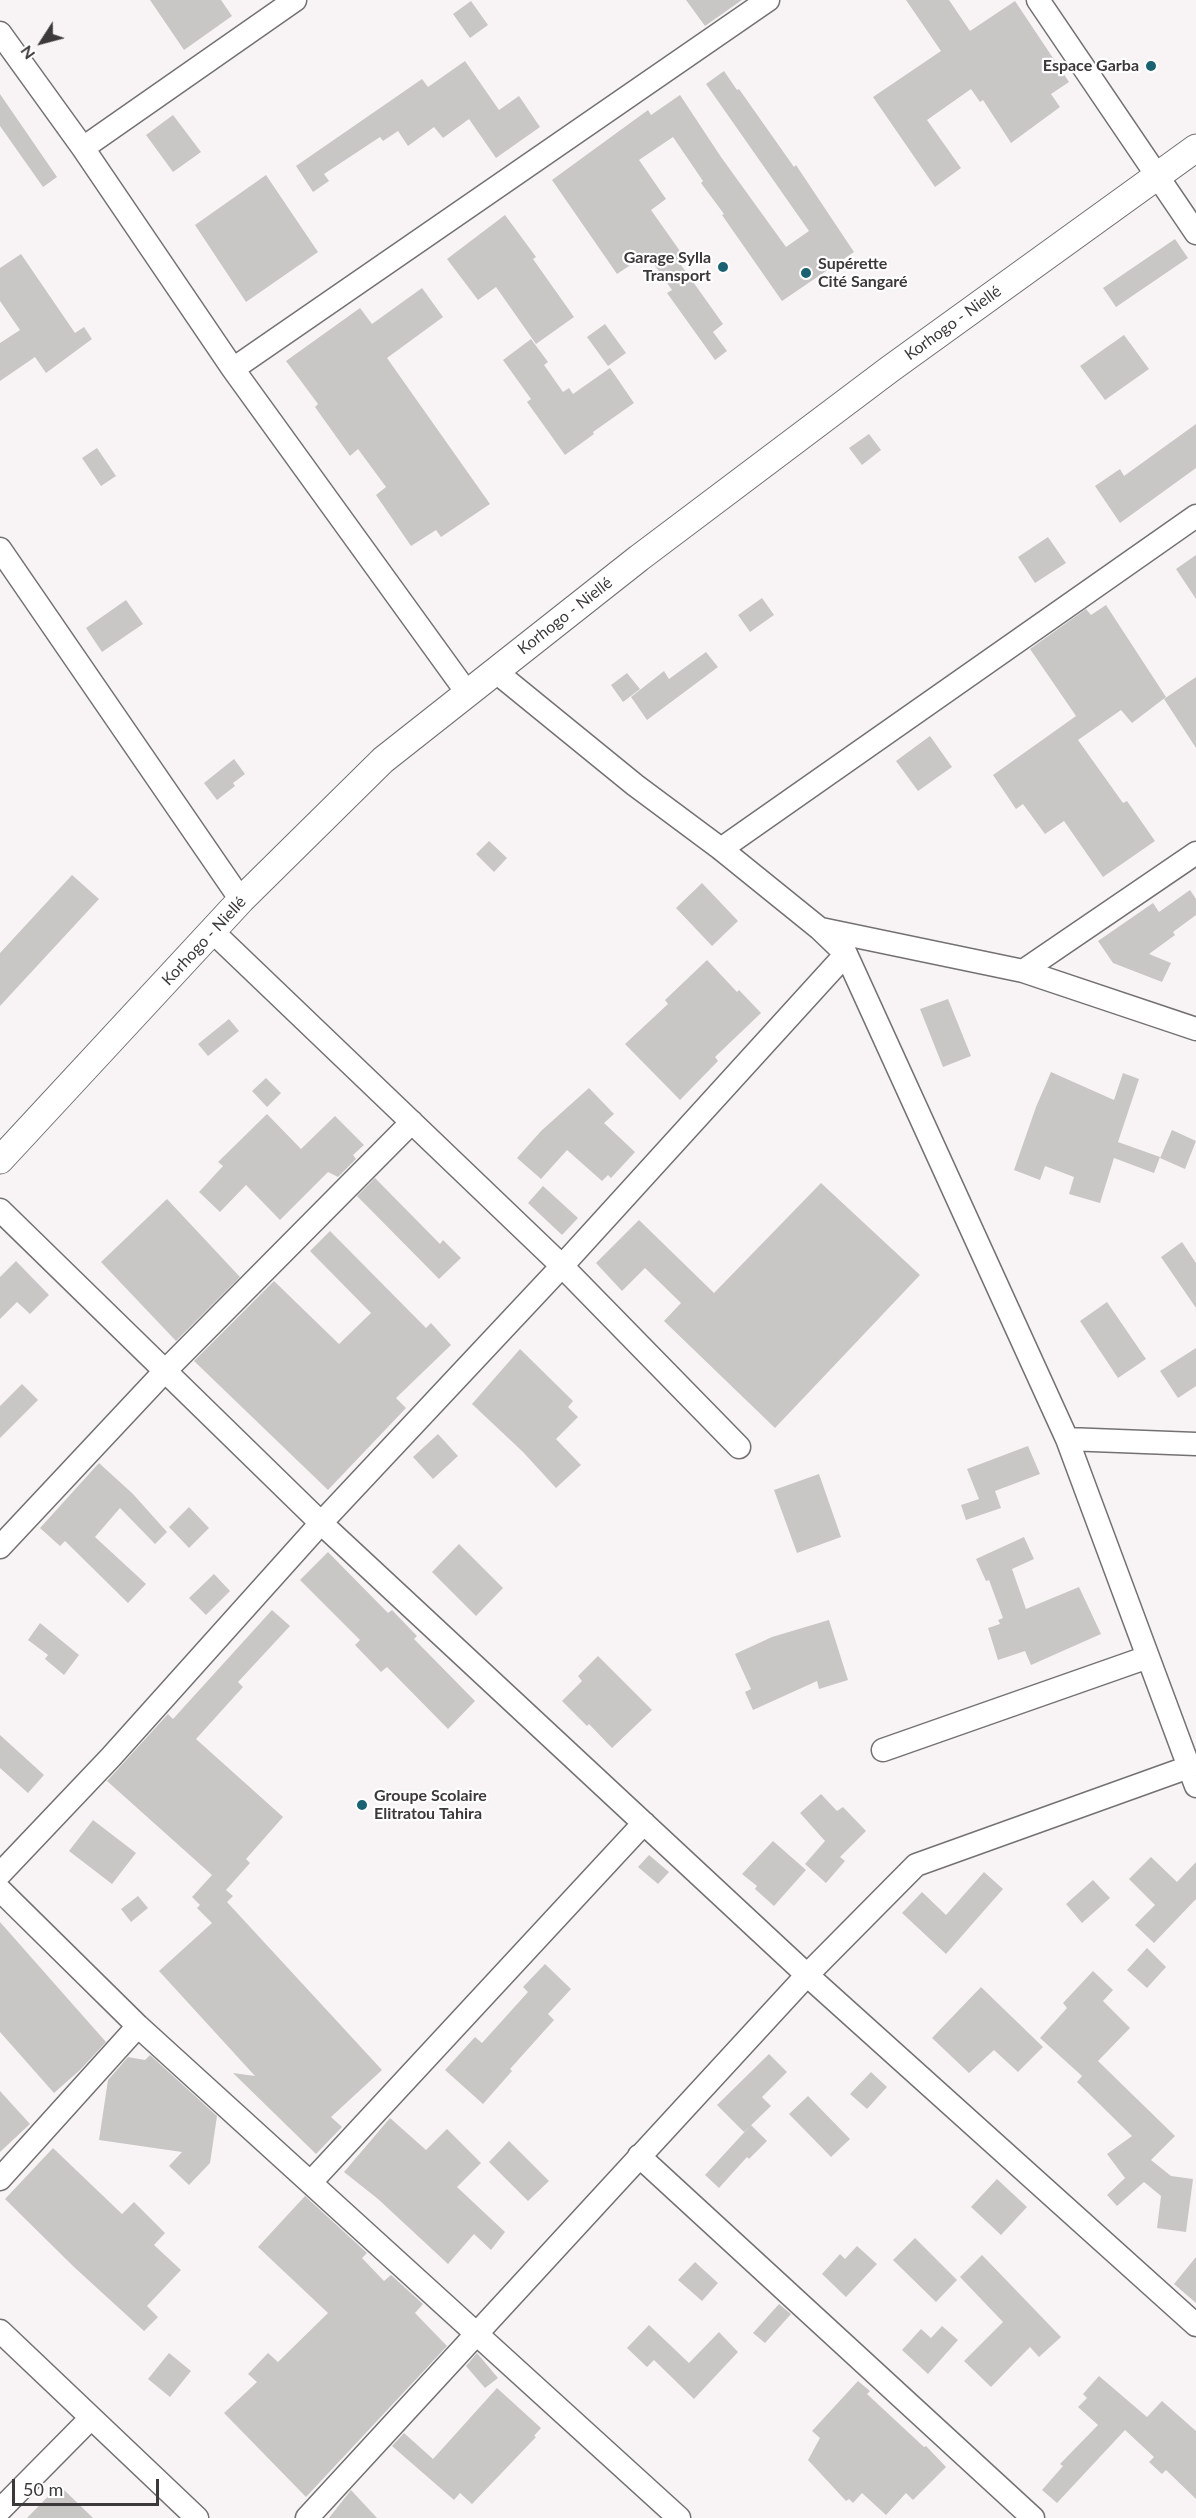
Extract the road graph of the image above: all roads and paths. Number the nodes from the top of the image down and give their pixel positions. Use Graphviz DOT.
graph roads {
  1 [pos="295,0"];
  2 [pos="768,0"];
  3 [pos="1038,0"];
  4 [pos="0,33"];
  5 [pos="83,148"];
  6 [pos="1196,148"];
  7 [pos="1156,176"];
  8 [pos="1196,233"];
  9 [pos="232,369"];
  10 [pos="1196,516"];
  11 [pos="0,549"];
  12 [pos="495,671"];
  13 [pos="468,694"];
  14 [pos="721,849"];
  15 [pos="1196,853"];
  16 [pos="242,900"];
  17 [pos="820,929"];
  18 [pos="213,932"];
  19 [pos="846,954"];
  20 [pos="1023,971"];
  21 [pos="1196,1029"];
  22 [pos="412,1122"];
  23 [pos="0,1160"];
  24 [pos="0,1210"];
  25 [pos="562,1266"];
  26 [pos="165,1371"];
  27 [pos="1067,1439"];
  28 [pos="1196,1444"];
  29 [pos="739,1447"];
  30 [pos="321,1523"];
  31 [pos="0,1546"];
  32 [pos="1148,1657"];
  33 [pos="883,1750"];
  34 [pos="1192,1776"];
  35 [pos="644,1823"];
  36 [pos="0,1874"];
  37 [pos="0,1890"];
  38 [pos="807,1975"];
  39 [pos="138,2025"];
  40 [pos="639,2156"];
  41 [pos="0,2179"];
  42 [pos="311,2182"];
  43 [pos="1196,2325"];
  44 [pos="0,2331"];
  45 [pos="477,2332"];
  46 [pos="91,2418"];
  47 [pos="0,2510"];
  48 [pos="197,2518"];
  49 [pos="307,2518"];
  50 [pos="679,2518"];
  51 [pos="1033,2518"];
  1 -- 5 [label="street"];
  2 -- 9 [label="street"];
  3 -- 7 [label="street"];
  4 -- 5 [label="street"];
  5 -- 9 [label="street"];
  6 -- 7 [label="main road, Korhogo - Niellé"];
  7 -- 8 [label="street"];
  7 -- 12 [label="main road, Korhogo - Niellé"];
  9 -- 13 [label="street"];
  10 -- 14 [label="street"];
  11 -- 16 [label="street"];
  12 -- 13 [label="main road, Korhogo - Niellé"];
  12 -- 14 [label="street"];
  13 -- 16 [label="main road, Korhogo - Niellé"];
  14 -- 17 [label="street"];
  15 -- 20 [label="street"];
  16 -- 18 [label="main road, Korhogo - Niellé"];
  17 -- 19 [label="street"];
  17 -- 20 [label="street"];
  18 -- 22 [label="street"];
  18 -- 23 [label="main road, Korhogo - Niellé"];
  19 -- 25 [label="street"];
  19 -- 27 [label="street"];
  20 -- 21 [label="street"];
  22 -- 25 [label="street"];
  22 -- 26 [label="street"];
  24 -- 26 [label="street"];
  25 -- 29 [label="street"];
  25 -- 30 [label="street"];
  26 -- 30 [label="street"];
  26 -- 31 [label="street"];
  27 -- 28 [label="street"];
  27 -- 32 [label="street"];
  30 -- 35 [label="street"];
  30 -- 36 [label="street"];
  32 -- 33 [label="street"];
  32 -- 34 [label="street"];
  34 -- 38 [label="street"];
  35 -- 38 [label="street"];
  35 -- 42 [label="street"];
  37 -- 39 [label="street"];
  38 -- 40 [label="street"];
  38 -- 43 [label="street"];
  39 -- 41 [label="street"];
  39 -- 42 [label="street"];
  40 -- 45 [label="street"];
  40 -- 51 [label="street"];
  42 -- 45 [label="street"];
  44 -- 46 [label="street"];
  45 -- 49 [label="street"];
  45 -- 50 [label="street"];
  46 -- 47 [label="street"];
  46 -- 48 [label="street"];
}
